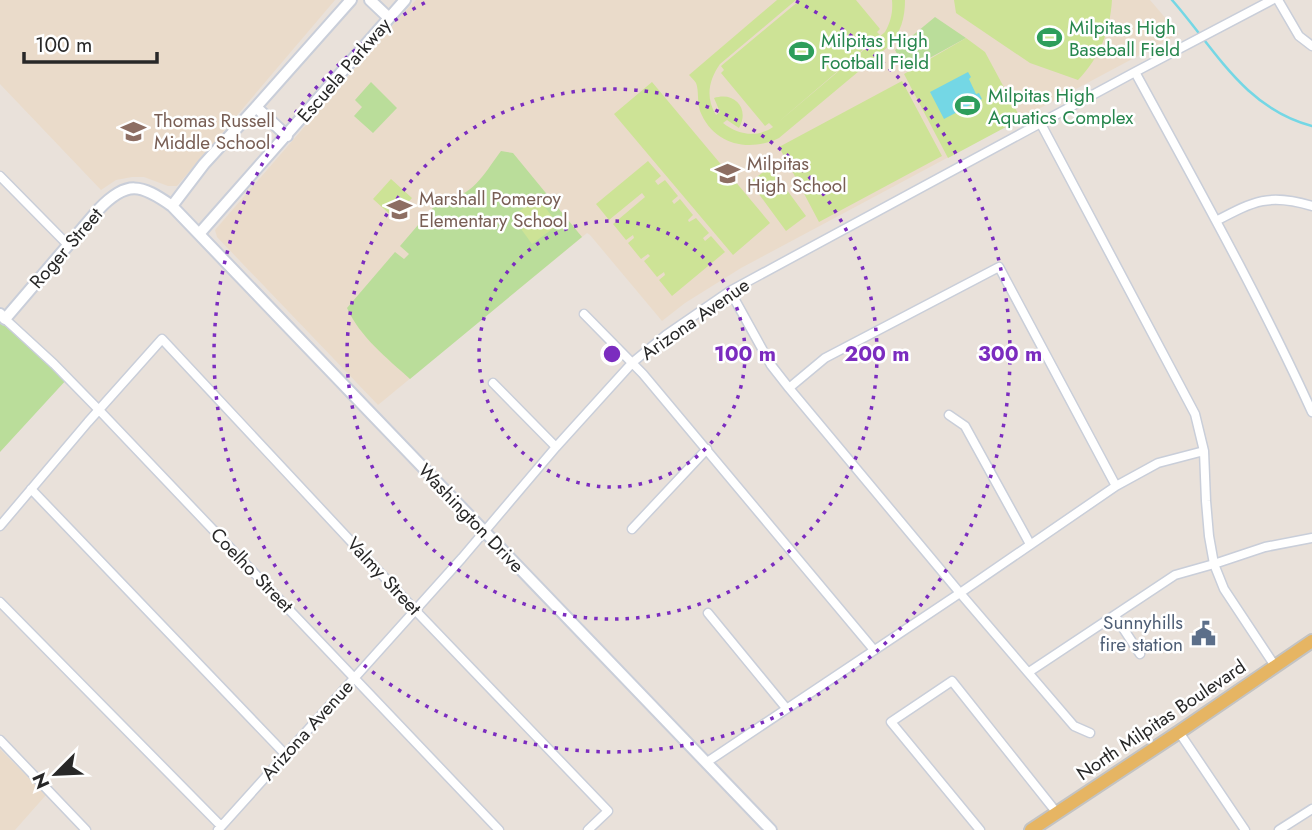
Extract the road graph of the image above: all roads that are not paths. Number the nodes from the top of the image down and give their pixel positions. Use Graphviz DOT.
graph roads {
  1 [pos="351,0"];
  2 [pos="370,0"];
  3 [pos="405,0"];
  4 [pos="1272,0"];
  5 [pos="1279,0"];
  6 [pos="389,18"];
  7 [pos="1312,46"];
  8 [pos="1135,72"];
  9 [pos="256,107"];
  10 [pos="1041,124"];
  11 [pos="287,135"];
  12 [pos="0,176"];
  13 [pos="172,206"];
  14 [pos="1312,206"];
  15 [pos="1216,221"];
  16 [pos="199,234"];
  17 [pos="68,245"];
  18 [pos="730,291"];
  19 [pos="584,314"];
  20 [pos="2,316"];
  21 [pos="633,362"];
  22 [pos="493,383"];
  23 [pos="789,387"];
  24 [pos="99,410"];
  25 [pos="1312,412"];
  26 [pos="949,415"];
  27 [pos="556,447"];
  28 [pos="707,449"];
  29 [pos="1204,451"];
  30 [pos="1116,486"];
  31 [pos="31,489"];
  32 [pos="0,526"];
  33 [pos="632,529"];
  34 [pos="484,533"];
  35 [pos="1312,538"];
  36 [pos="1030,544"];
  37 [pos="1214,564"];
  38 [pos="960,593"];
  39 [pos="0,602"];
  40 [pos="415,610"];
  41 [pos="708,612"];
  42 [pos="1115,616"];
  43 [pos="1312,641"];
  44 [pos="874,650"];
  45 [pos="1140,654"];
  46 [pos="1275,666"];
  47 [pos="1029,672"];
  48 [pos="355,677"];
  49 [pos="786,708"];
  50 [pos="1179,732"];
  51 [pos="1090,733"];
  52 [pos="0,740"];
  53 [pos="285,754"];
  54 [pos="707,762"];
  55 [pos="1312,809"];
  56 [pos="1057,813"];
  57 [pos="220,828"];
  58 [pos="85,830"];
  59 [pos="499,830"];
  60 [pos="588,830"];
  61 [pos="771,830"];
  62 [pos="980,830"];
  63 [pos="1031,830"];
  64 [pos="1245,830"];
  65 [pos="1279,830"];
  1 -- 9 [label="street"];
  2 -- 6 [label="street"];
  3 -- 6 [label="street, Escuela Parkway"];
  4 -- 8 [label="street, Arizona Avenue"];
  5 -- 7 [label="street"];
  6 -- 11 [label="street, Escuela Parkway"];
  8 -- 10 [label="street, Arizona Avenue"];
  8 -- 15 [label="street"];
  9 -- 11 [label="street"];
  9 -- 13 [label="street"];
  10 -- 18 [label="street, Arizona Avenue"];
  10 -- 29 [label="street"];
  11 -- 16 [label="street, Escuela Parkway"];
  12 -- 17 [label="street"];
  13 -- 16 [label="street, Washington Drive"];
  13 -- 17 [label="street, Roger Street"];
  14 -- 15 [label="street"];
  15 -- 25 [label="street"];
  16 -- 34 [label="street, Washington Drive"];
  17 -- 20 [label="street, Roger Street"];
  18 -- 21 [label="street, Arizona Avenue"];
  18 -- 23 [label="street"];
  19 -- 21 [label="street"];
  20 -- 24 [label="street, Coelho Street"];
  21 -- 27 [label="street, Arizona Avenue"];
  21 -- 28 [label="street"];
  22 -- 27 [label="street"];
  23 -- 30 [label="street"];
  23 -- 38 [label="street"];
  24 -- 31 [label="street"];
  24 -- 40 [label="street, Valmy Street"];
  24 -- 48 [label="street, Coelho Street"];
  26 -- 36 [label="street"];
  27 -- 34 [label="street, Arizona Avenue"];
  28 -- 33 [label="street"];
  28 -- 44 [label="street"];
  29 -- 30 [label="street"];
  29 -- 37 [label="street"];
  30 -- 36 [label="street"];
  31 -- 32 [label="street"];
  31 -- 53 [label="street"];
  34 -- 40 [label="street, Arizona Avenue"];
  34 -- 54 [label="street, Washington Drive"];
  35 -- 37 [label="street"];
  36 -- 38 [label="street"];
  37 -- 42 [label="street"];
  37 -- 46 [label="street"];
  38 -- 44 [label="street"];
  38 -- 47 [label="street"];
  39 -- 57 [label="street"];
  40 -- 48 [label="street, Arizona Avenue"];
  40 -- 60 [label="street, Valmy Street"];
  41 -- 49 [label="street"];
  42 -- 45 [label="street"];
  42 -- 47 [label="street"];
  43 -- 46 [label="main road, North Milpitas Boulevard"];
  44 -- 49 [label="street"];
  46 -- 50 [label="main road, North Milpitas Boulevard"];
  47 -- 51 [label="street"];
  48 -- 53 [label="street, Arizona Avenue"];
  48 -- 59 [label="street, Coelho Street"];
  49 -- 54 [label="street"];
  50 -- 56 [label="main road, North Milpitas Boulevard"];
  50 -- 64 [label="street"];
  52 -- 58 [label="street"];
  53 -- 57 [label="street, Arizona Avenue"];
  54 -- 61 [label="street, Washington Drive"];
  55 -- 65 [label="street"];
  56 -- 62 [label="street"];
  56 -- 63 [label="main road, North Milpitas Boulevard"];
}
